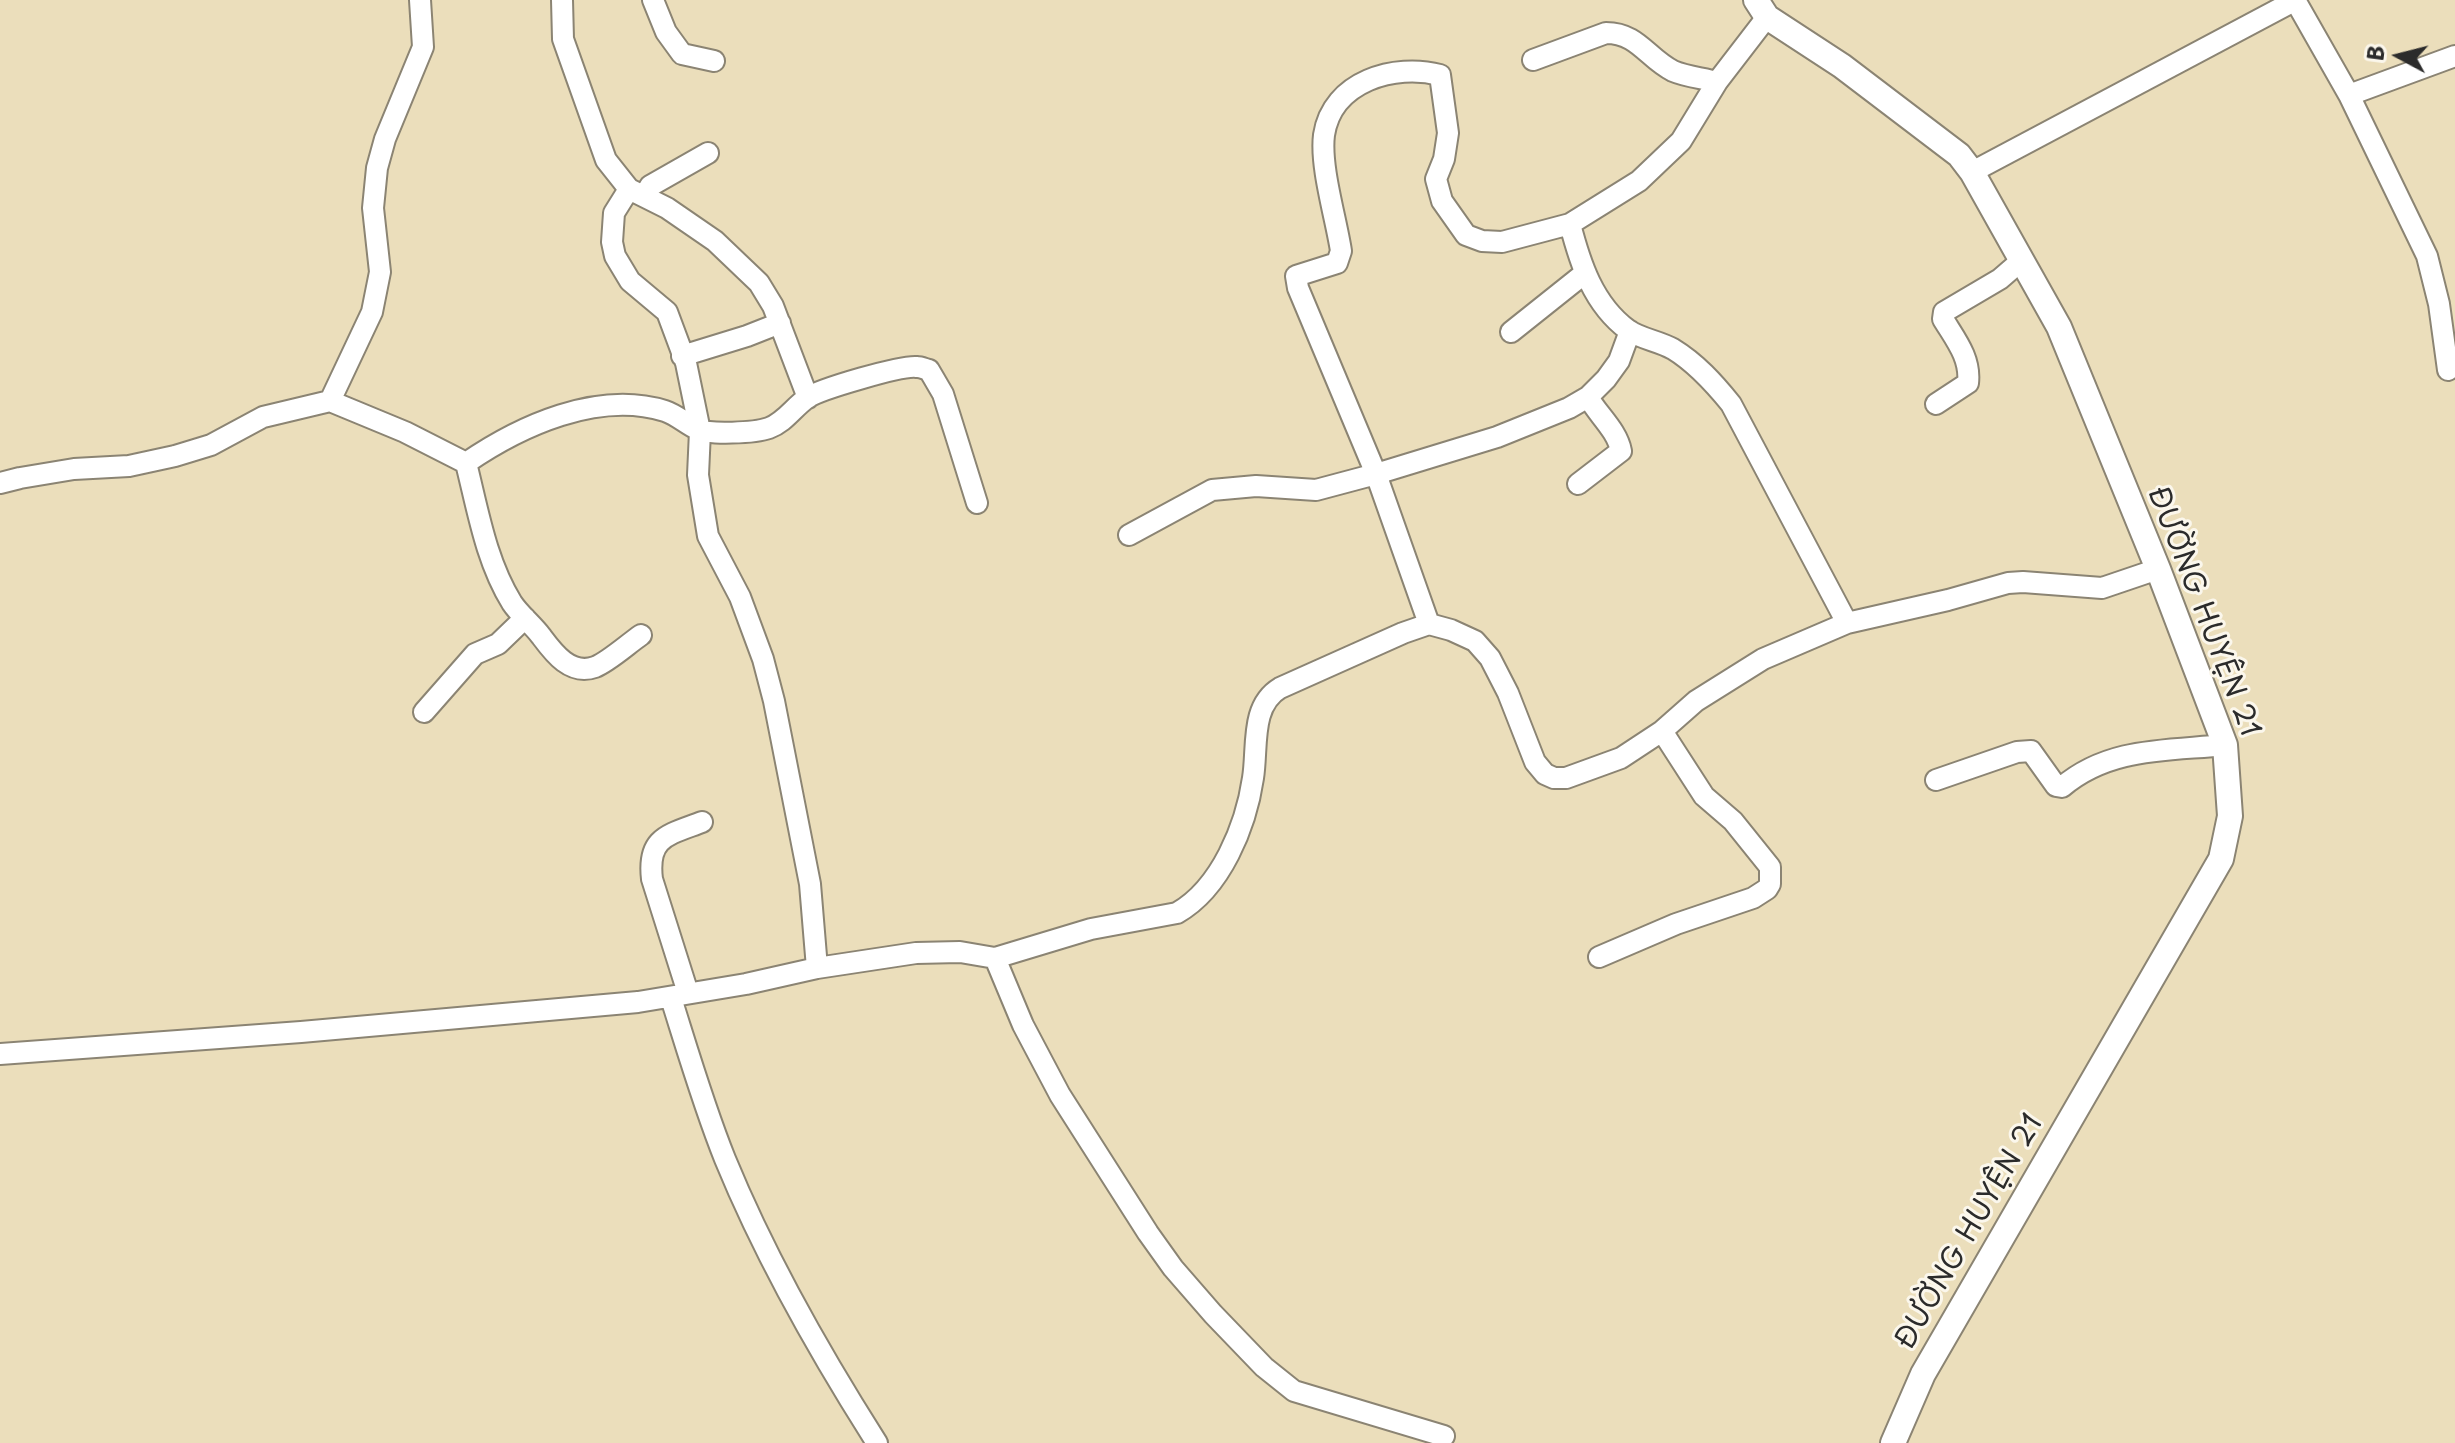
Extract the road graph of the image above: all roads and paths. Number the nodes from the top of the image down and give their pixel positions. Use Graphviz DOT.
graph roads {
  1 [pos="420,0"];
  2 [pos="562,0"];
  3 [pos="653,0"];
  4 [pos="2295,0"];
  5 [pos="1762,9"];
  6 [pos="2455,56"];
  7 [pos="1533,60"];
  8 [pos="714,61"];
  9 [pos="1717,82"];
  10 [pos="2349,95"];
  11 [pos="708,153"];
  12 [pos="1972,172"];
  13 [pos="637,192"];
  14 [pos="1570,224"];
  15 [pos="2022,260"];
  16 [pos="1585,273"];
  17 [pos="780,323"];
  18 [pos="1630,331"];
  19 [pos="1511,332"];
  20 [pos="682,356"];
  21 [pos="2448,370"];
  22 [pos="1588,397"];
  23 [pos="808,398"];
  24 [pos="330,401"];
  25 [pos="1936,404"];
  26 [pos="700,431"];
  27 [pos="466,463"];
  28 [pos="1376,474"];
  29 [pos="0,483"];
  30 [pos="1578,484"];
  31 [pos="977,503"];
  32 [pos="1129,535"];
  33 [pos="2158,569"];
  34 [pos="525,618"];
  35 [pos="1847,623"];
  36 [pos="1429,624"];
  37 [pos="641,635"];
  38 [pos="424,712"];
  39 [pos="1662,731"];
  40 [pos="2225,745"];
  41 [pos="1936,780"];
  42 [pos="702,822"];
  43 [pos="1599,957"];
  44 [pos="995,958"];
  45 [pos="817,968"];
  46 [pos="680,996"];
  47 [pos="0,1054"];
  48 [pos="1444,1436"];
  49 [pos="877,1443"];
  50 [pos="1893,1443"];
  1 -- 24 [label="street"];
  2 -- 13 [label="street"];
  3 -- 8 [label="street"];
  4 -- 10 [label="street"];
  4 -- 12 [label="street"];
  5 -- 9 [label="street"];
  5 -- 12 [label="street, ĐƯỜNG HUYỆN 21"];
  6 -- 10 [label="street"];
  7 -- 9 [label="street"];
  9 -- 14 [label="street"];
  10 -- 21 [label="street"];
  11 -- 13 [label="street"];
  12 -- 15 [label="street, ĐƯỜNG HUYỆN 21"];
  13 -- 17 [label="street"];
  13 -- 20 [label="street"];
  14 -- 16 [label="street"];
  14 -- 28 [label="street"];
  15 -- 25 [label="street"];
  15 -- 33 [label="street, ĐƯỜNG HUYỆN 21"];
  16 -- 18 [label="street"];
  16 -- 19 [label="street"];
  17 -- 20 [label="street"];
  17 -- 23 [label="street"];
  18 -- 22 [label="street"];
  18 -- 35 [label="street"];
  20 -- 26 [label="street"];
  22 -- 28 [label="street"];
  22 -- 30 [label="street"];
  23 -- 26 [label="street"];
  23 -- 31 [label="street"];
  24 -- 27 [label="street"];
  24 -- 29 [label="street"];
  26 -- 27 [label="street"];
  26 -- 45 [label="street"];
  27 -- 34 [label="street"];
  28 -- 32 [label="street"];
  28 -- 36 [label="street"];
  33 -- 35 [label="street"];
  33 -- 40 [label="street, ĐƯỜNG HUYỆN 21"];
  34 -- 37 [label="street"];
  34 -- 38 [label="street"];
  35 -- 39 [label="street"];
  36 -- 39 [label="street"];
  36 -- 44 [label="street"];
  39 -- 43 [label="street"];
  40 -- 41 [label="street"];
  40 -- 50 [label="street, ĐƯỜNG HUYỆN 21"];
  42 -- 46 [label="street"];
  44 -- 45 [label="street"];
  44 -- 48 [label="street"];
  45 -- 46 [label="street"];
  46 -- 47 [label="street"];
  46 -- 49 [label="street"];
}
